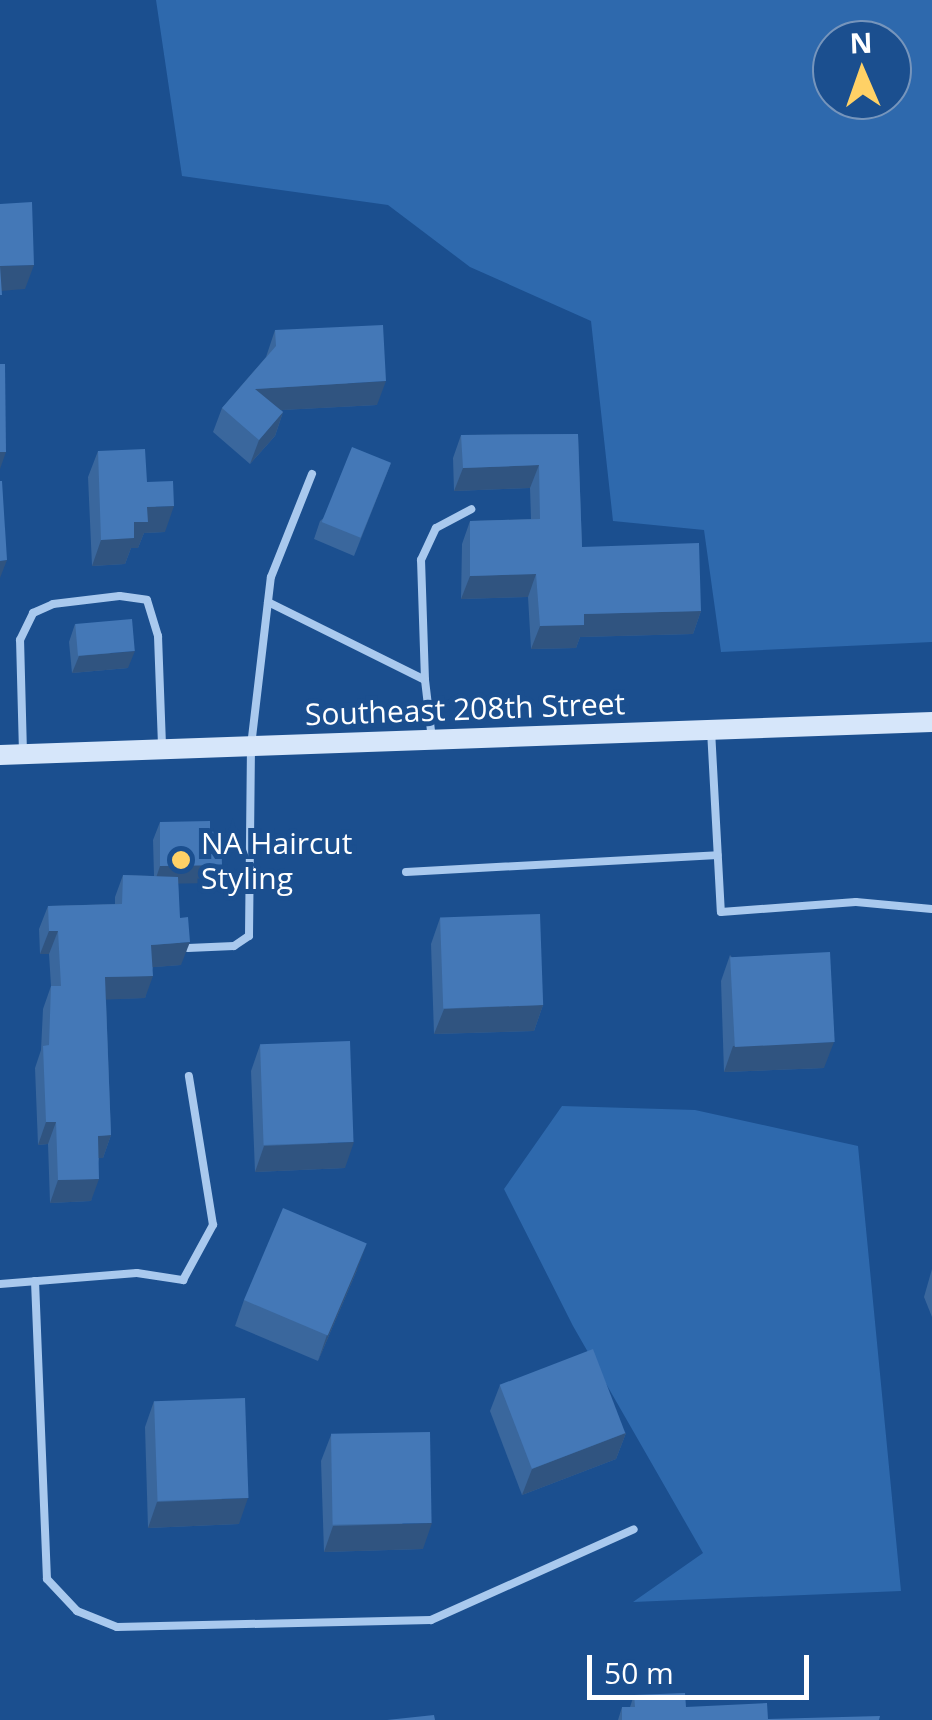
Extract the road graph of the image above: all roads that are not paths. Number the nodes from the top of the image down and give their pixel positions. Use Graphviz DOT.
graph roads {
  1 [pos="312,474"];
  2 [pos="471,509"];
  3 [pos="268,602"];
  4 [pos="426,680"];
  5 [pos="932,722"];
  6 [pos="712,730"];
  7 [pos="432,740"];
  8 [pos="250,746"];
  9 [pos="162,749"];
  10 [pos="23,754"];
  11 [pos="0,755"];
  12 [pos="718,855"];
  13 [pos="406,872"];
  14 [pos="932,909"];
  15 [pos="188,948"];
  16 [pos="188,1076"];
  17 [pos="35,1281"];
  18 [pos="0,1284"];
  19 [pos="634,1529"];
  1 -- 3 [label="lane"];
  2 -- 4 [label="lane"];
  3 -- 4 [label="lane"];
  3 -- 8 [label="lane"];
  4 -- 7 [label="lane"];
  5 -- 6 [label="main road, Southeast 208th Street"];
  6 -- 7 [label="main road, Southeast 208th Street"];
  6 -- 12 [label="lane"];
  7 -- 8 [label="main road, Southeast 208th Street"];
  8 -- 9 [label="main road, Southeast 208th Street"];
  8 -- 15 [label="lane"];
  9 -- 10 [label="main road, Southeast 208th Street"];
  9 -- 10 [label="lane"];
  10 -- 11 [label="main road, Southeast 208th Street"];
  12 -- 13 [label="lane"];
  12 -- 14 [label="lane"];
  16 -- 17 [label="lane"];
  17 -- 18 [label="lane"];
  17 -- 19 [label="lane"];
}
